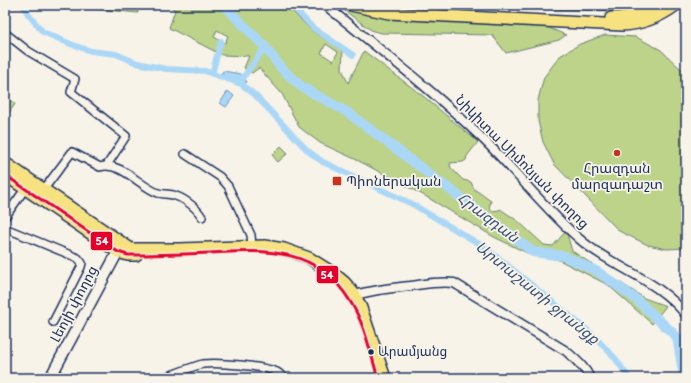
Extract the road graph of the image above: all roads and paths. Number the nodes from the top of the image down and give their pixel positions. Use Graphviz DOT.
graph roads {
  1 [pos="325,5"];
  2 [pos="351,5"];
  3 [pos="383,5"];
  4 [pos="660,5"];
  5 [pos="676,5"];
  6 [pos="5,33"];
  7 [pos="185,154"];
  8 [pos="5,163"];
  9 [pos="107,165"];
  10 [pos="5,176"];
  11 [pos="25,189"];
  12 [pos="44,190"];
  13 [pos="202,216"];
  14 [pos="5,217"];
  15 [pos="5,228"];
  16 [pos="252,246"];
  17 [pos="120,248"];
  18 [pos="355,295"];
  19 [pos="686,315"];
  20 [pos="53,322"];
  21 [pos="180,376"];
  22 [pos="50,378"];
  23 [pos="162,378"];
  24 [pos="284,378"];
  25 [pos="378,378"];
  26 [pos="385,378"];
  27 [pos="590,378"];
  1 -- 19 [label="street, Նիկիտա Սիմոնյան փողոց"];
  2 -- 5 [label="main road"];
  3 -- 4 [label="main road"];
  6 -- 9 [label="street"];
  7 -- 16 [label="street"];
  8 -- 12 [label="main road"];
  9 -- 12 [label="street"];
  9 -- 13 [label="street"];
  10 -- 11 [label="main road"];
  11 -- 14 [label="street"];
  11 -- 17 [label="main road"];
  12 -- 17 [label="main road"];
  15 -- 20 [label="street"];
  16 -- 17 [label="main road"];
  16 -- 18 [label="main road"];
  17 -- 22 [label="main road, Լեոյի փողոց"];
  17 -- 25 [label="main road"];
  18 -- 26 [label="main road"];
  18 -- 27 [label="street"];
  21 -- 23 [label="street"];
  21 -- 24 [label="street"];
}
